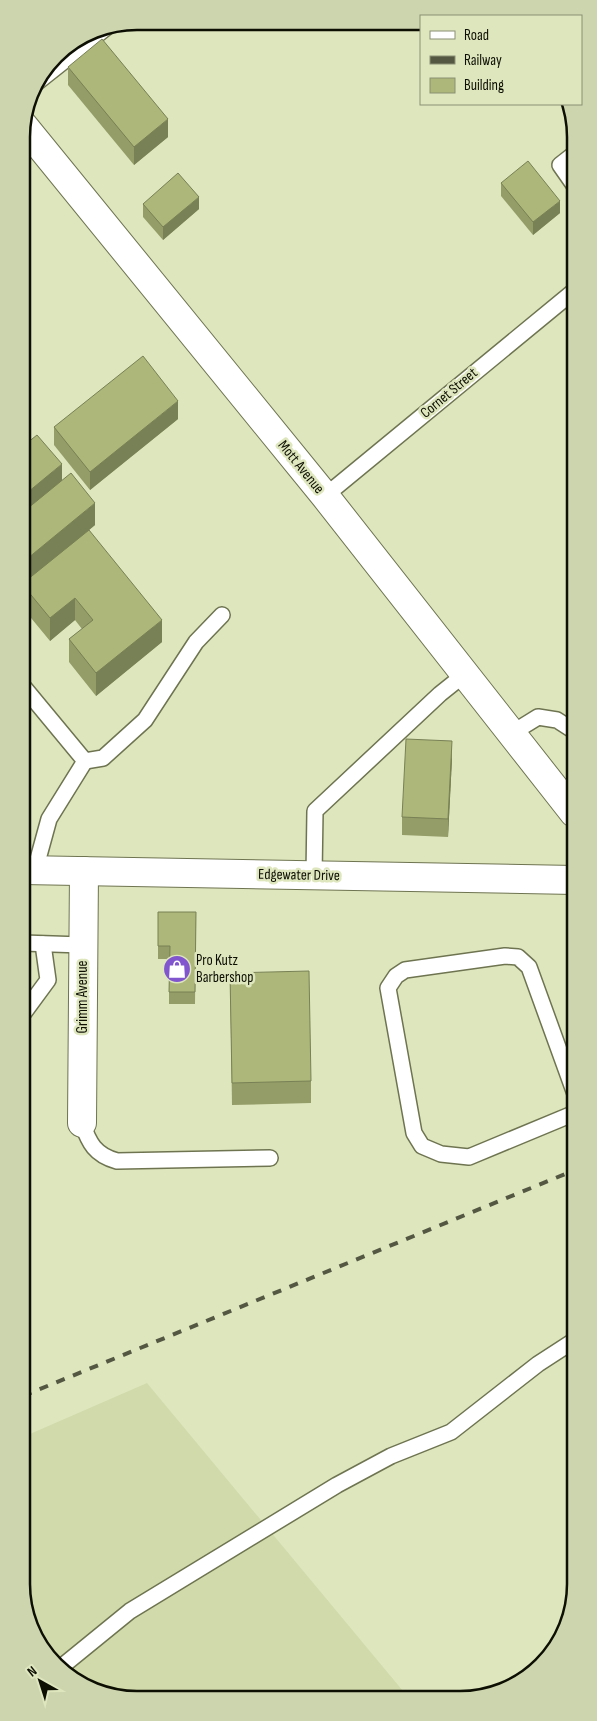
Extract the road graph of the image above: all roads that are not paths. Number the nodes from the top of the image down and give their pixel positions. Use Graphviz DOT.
graph roads {
  1 [pos="88,42"];
  2 [pos="59,65"];
  3 [pos="30,133"];
  4 [pos="567,160"];
  5 [pos="567,175"];
  6 [pos="567,297"];
  7 [pos="325,496"];
  8 [pos="222,615"];
  9 [pos="465,674"];
  10 [pos="30,695"];
  11 [pos="567,726"];
  12 [pos="512,733"];
  13 [pos="85,761"];
  14 [pos="567,804"];
  15 [pos="30,867"];
  16 [pos="30,870"];
  17 [pos="84,871"];
  18 [pos="314,875"];
  19 [pos="567,880"];
  20 [pos="30,944"];
  21 [pos="43,944"];
  22 [pos="82,945"];
  23 [pos="30,1004"];
  24 [pos="567,1072"];
  25 [pos="567,1116"];
  26 [pos="82,1123"];
  27 [pos="270,1158"];
  28 [pos="567,1345"];
  29 [pos="65,1664"];
  1 -- 2 [label="lane"];
  3 -- 7 [label="street, Mott Avenue"];
  4 -- 5 [label="lane"];
  6 -- 7 [label="lane, Cornet Street"];
  7 -- 9 [label="street, Mott Avenue"];
  8 -- 13 [label="lane"];
  9 -- 12 [label="street, Mott Avenue"];
  9 -- 18 [label="lane"];
  10 -- 13 [label="lane"];
  11 -- 12 [label="lane"];
  12 -- 14 [label="street, Mott Avenue"];
  13 -- 15 [label="lane"];
  16 -- 17 [label="street, Edgewater Drive"];
  17 -- 18 [label="street, Edgewater Drive"];
  17 -- 22 [label="street, Grimm Avenue"];
  18 -- 19 [label="street, Edgewater Drive"];
  20 -- 21 [label="lane"];
  21 -- 22 [label="lane"];
  21 -- 23 [label="lane"];
  22 -- 26 [label="street, Grimm Avenue"];
  24 -- 25 [label="lane"];
  26 -- 27 [label="lane"];
  28 -- 29 [label="lane"];
}
